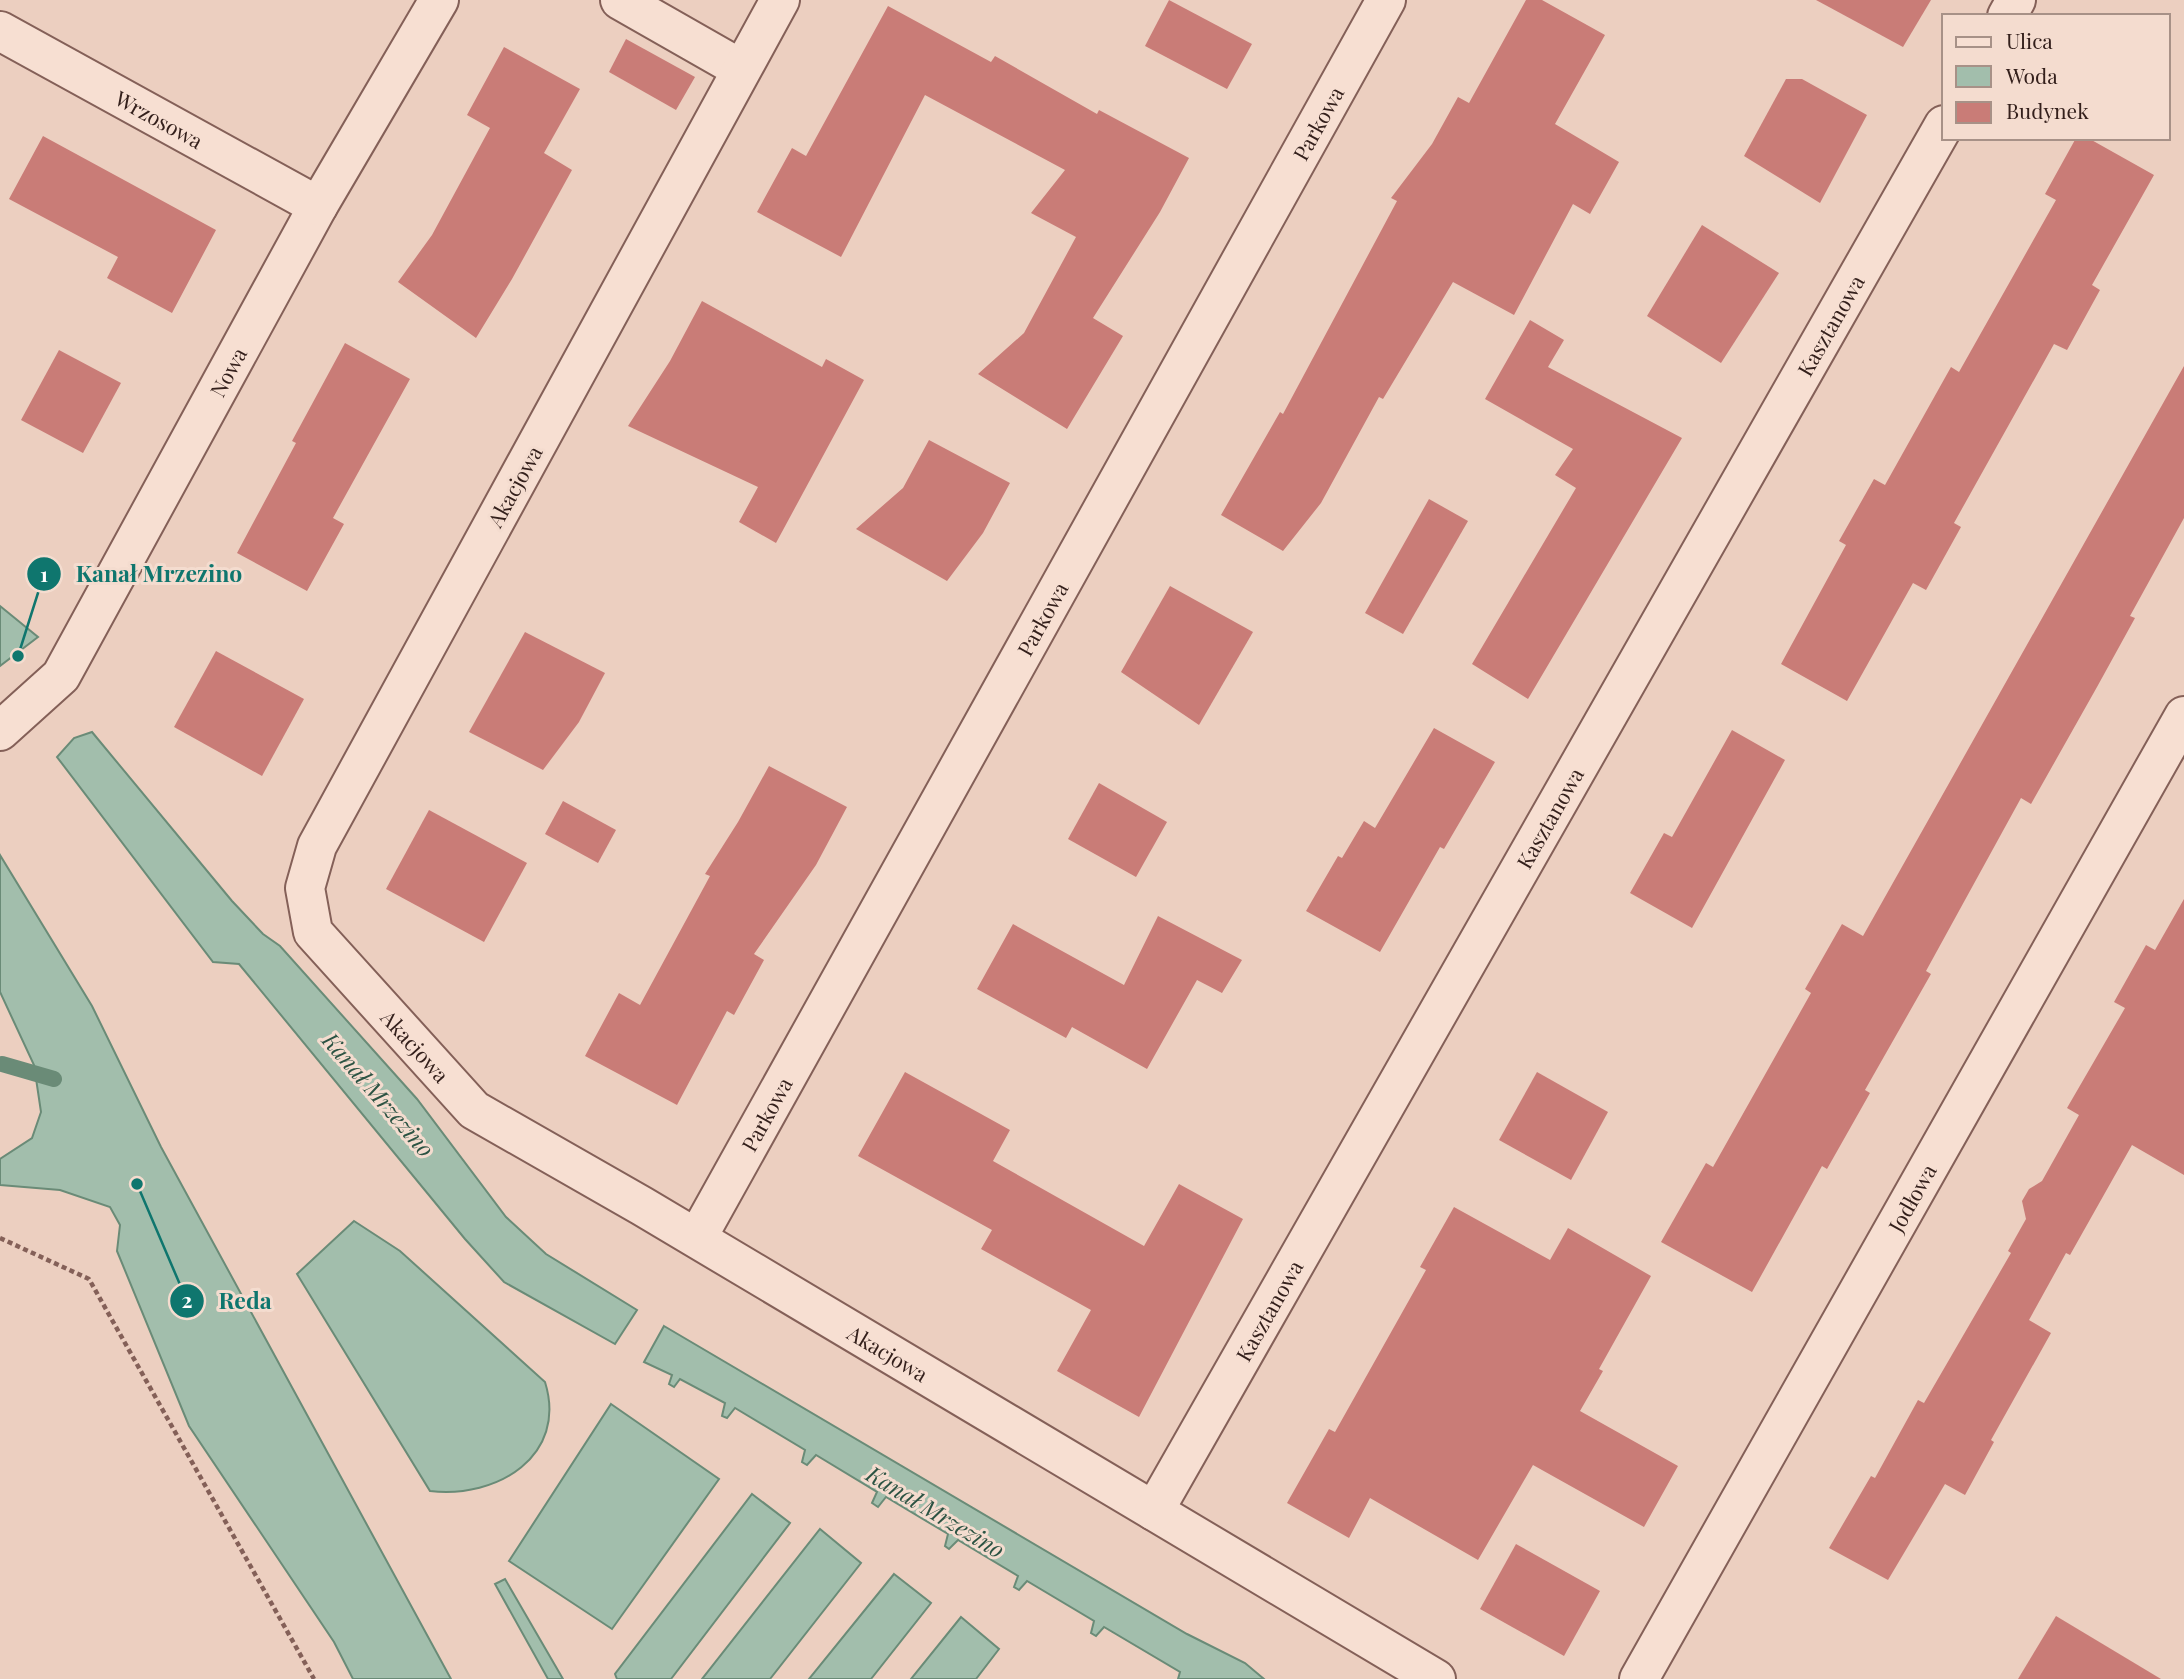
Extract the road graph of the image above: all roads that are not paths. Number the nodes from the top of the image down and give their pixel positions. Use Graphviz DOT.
graph roads {
  1 [pos="439,0"];
  2 [pos="620,0"];
  3 [pos="780,0"];
  4 [pos="1386,0"];
  5 [pos="0,31"];
  6 [pos="741,69"];
  7 [pos="1942,129"];
  8 [pos="318,206"];
  9 [pos="2184,716"];
  10 [pos="0,731"];
  11 [pos="696,1238"];
  12 [pos="1154,1511"];
  13 [pos="1436,1679"];
  14 [pos="1639,1679"];
  1 -- 8 [label="street, Nowa"];
  2 -- 6 [label="street"];
  3 -- 6 [label="street, Akacjowa"];
  4 -- 11 [label="street, Parkowa"];
  5 -- 8 [label="street, Wrzosowa"];
  6 -- 11 [label="street, Akacjowa"];
  7 -- 12 [label="street, Kasztanowa"];
  8 -- 10 [label="street, Nowa"];
  9 -- 14 [label="street, Jodłowa"];
  11 -- 12 [label="street, Akacjowa"];
  12 -- 13 [label="street, Akacjowa"];
}
